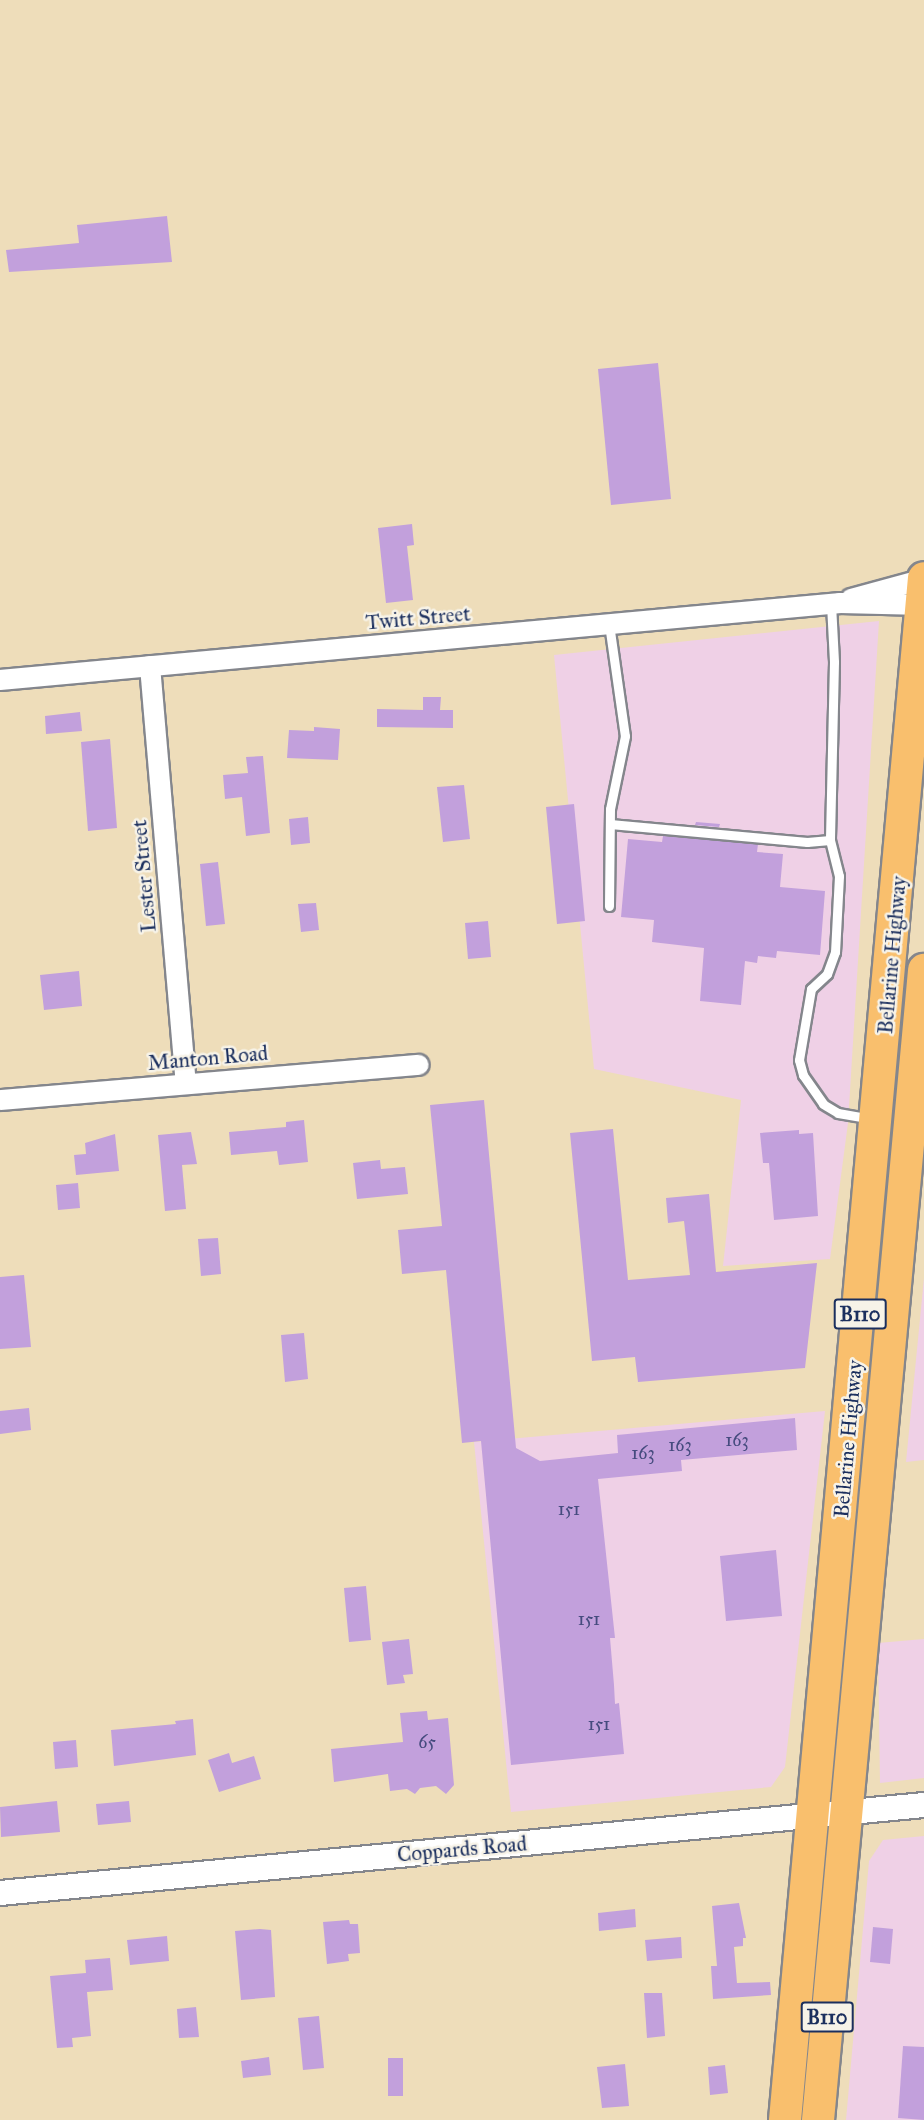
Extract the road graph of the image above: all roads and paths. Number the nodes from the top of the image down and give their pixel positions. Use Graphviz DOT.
graph roads {
  1 [pos="923,589"];
  2 [pos="835,603"];
  3 [pos="609,624"];
  4 [pos="150,666"];
  5 [pos="0,680"];
  6 [pos="610,824"];
  7 [pos="830,840"];
  8 [pos="609,906"];
  9 [pos="924,970"];
  10 [pos="419,1065"];
  11 [pos="186,1083"];
  12 [pos="0,1100"];
  13 [pos="877,1119"];
  14 [pos="924,1805"];
  15 [pos="846,1812"];
  16 [pos="813,1816"];
  17 [pos="0,1893"];
  18 [pos="785,2120"];
  19 [pos="818,2120"];
  1 -- 2 [label="street, Twitt Street"];
  1 -- 13 [label="highway, Bellarine Highway / B110"];
  2 -- 3 [label="street, Twitt Street"];
  2 -- 7 [label="lane"];
  3 -- 4 [label="street, Twitt Street"];
  3 -- 6 [label="lane"];
  4 -- 5 [label="street, Twitt Street"];
  4 -- 11 [label="street, Lester Street"];
  6 -- 7 [label="lane"];
  6 -- 8 [label="lane"];
  7 -- 13 [label="lane"];
  9 -- 15 [label="highway, Bellarine Highway / B110"];
  10 -- 11 [label="street, Manton Road"];
  11 -- 12 [label="street, Manton Road"];
  13 -- 16 [label="highway, Bellarine Highway / B110"];
  14 -- 15 [label="street, Coppards Road"];
  15 -- 16 [label="street, Coppards Road"];
  15 -- 19 [label="highway, Bellarine Highway / B110"];
  16 -- 17 [label="street, Coppards Road"];
  16 -- 18 [label="highway, Bellarine Highway / B110"];
}
